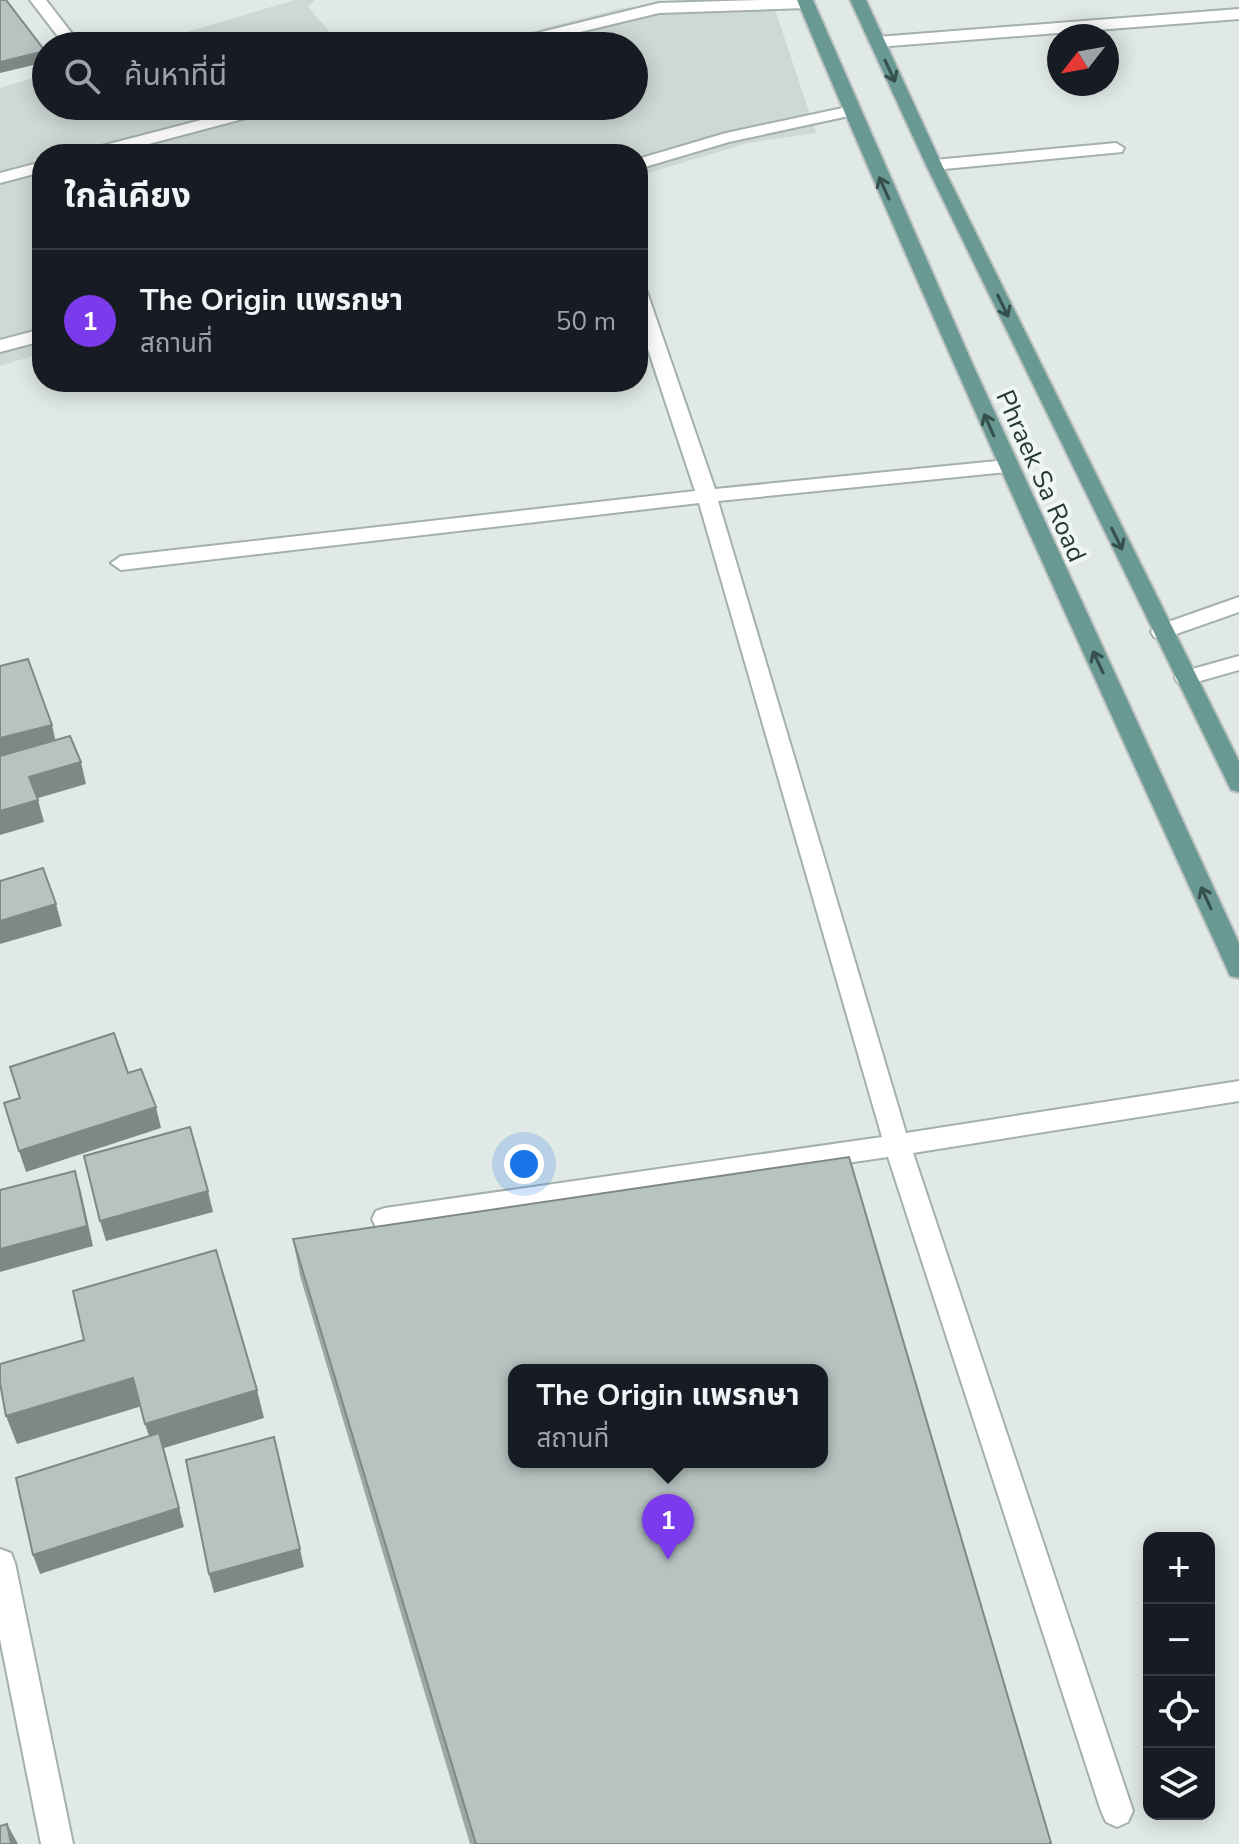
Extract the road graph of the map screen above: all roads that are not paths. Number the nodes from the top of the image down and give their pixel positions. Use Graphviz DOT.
graph roads {
  1 [pos="38,0"];
  2 [pos="858,0"];
  3 [pos="805,1"];
  4 [pos="1239,14"];
  5 [pos="63,32"];
  6 [pos="556,32"];
  7 [pos="877,42"];
  8 [pos="852,111"];
  9 [pos="221,120"];
  10 [pos="130,144"];
  11 [pos="1116,148"];
  12 [pos="648,161"];
  13 [pos="934,165"];
  14 [pos="32,170"];
  15 [pos="0,178"];
  16 [pos="648,322"];
  17 [pos="32,338"];
  18 [pos="0,346"];
  19 [pos="1007,466"];
  20 [pos="707,496"];
  21 [pos="121,563"];
  22 [pos="1239,604"];
  23 [pos="1162,632"];
  24 [pos="1239,663"];
  25 [pos="1186,678"];
  26 [pos="1239,784"];
  27 [pos="1239,969"];
  28 [pos="1239,1091"];
  29 [pos="897,1145"];
  30 [pos="385,1219"];
  31 [pos="0,1563"];
  32 [pos="1117,1811"];
  33 [pos="57,1844"];
  1 -- 5 [label="street"];
  2 -- 7 [label="main road, Phraek Sa Road"];
  3 -- 6 [label="street"];
  3 -- 8 [label="main road, Phraek Sa Road"];
  4 -- 7 [label="street"];
  7 -- 13 [label="main road, Phraek Sa Road, one-way"];
  8 -- 12 [label="street"];
  19 -- 8 [label="main road, Phraek Sa Road, one-way"];
  9 -- 10 [label="street"];
  11 -- 13 [label="street"];
  13 -- 23 [label="main road, Phraek Sa Road, one-way"];
  14 -- 15 [label="street"];
  16 -- 20 [label="street"];
  17 -- 18 [label="street"];
  19 -- 20 [label="street"];
  27 -- 19 [label="main road, Phraek Sa Road, one-way"];
  20 -- 21 [label="street"];
  20 -- 29 [label="street"];
  22 -- 23 [label="street"];
  23 -- 25 [label="main road, Phraek Sa Road"];
  24 -- 25 [label="street"];
  25 -- 26 [label="main road, Phraek Sa Road"];
  28 -- 29 [label="street"];
  29 -- 30 [label="street"];
  29 -- 32 [label="street"];
  31 -- 33 [label="street"];
}
